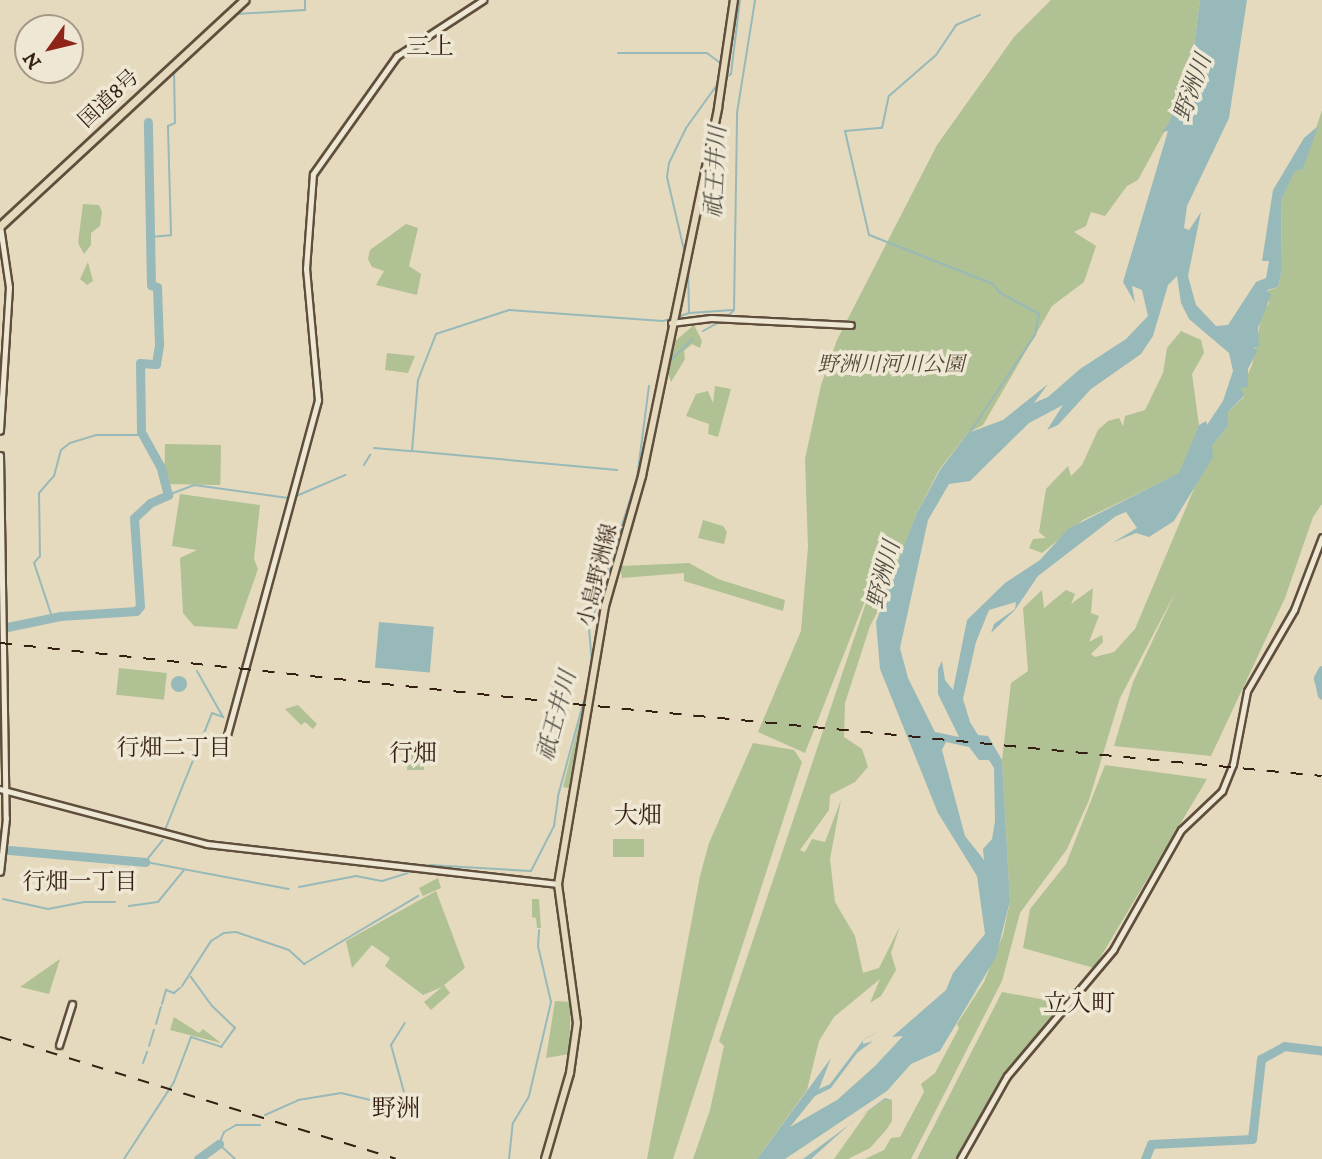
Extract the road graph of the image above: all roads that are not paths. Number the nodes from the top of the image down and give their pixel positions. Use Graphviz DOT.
graph roads {
  1 [pos="244,0"];
  2 [pos="483,0"];
  3 [pos="734,0"];
  4 [pos="0,226"];
  5 [pos="671,323"];
  6 [pos="851,325"];
  7 [pos="0,430"];
  8 [pos="0,455"];
  9 [pos="1322,537"];
  10 [pos="227,735"];
  11 [pos="3,790"];
  12 [pos="0,872"];
  13 [pos="558,884"];
  14 [pos="72,1004"];
  15 [pos="59,1045"];
  16 [pos="545,1159"];
  17 [pos="960,1159"];
  1 -- 4 [label="highway, 国道8号"];
  2 -- 10 [label="street"];
  3 -- 5 [label="main road, 小島野洲線"];
  4 -- 7 [label="street"];
  5 -- 6 [label="street"];
  5 -- 13 [label="main road, 小島野洲線"];
  8 -- 11 [label="street"];
  9 -- 17 [label="street"];
  11 -- 12 [label="street"];
  11 -- 13 [label="street"];
  13 -- 16 [label="main road, 小島野洲線"];
  14 -- 15 [label="street"];
}
